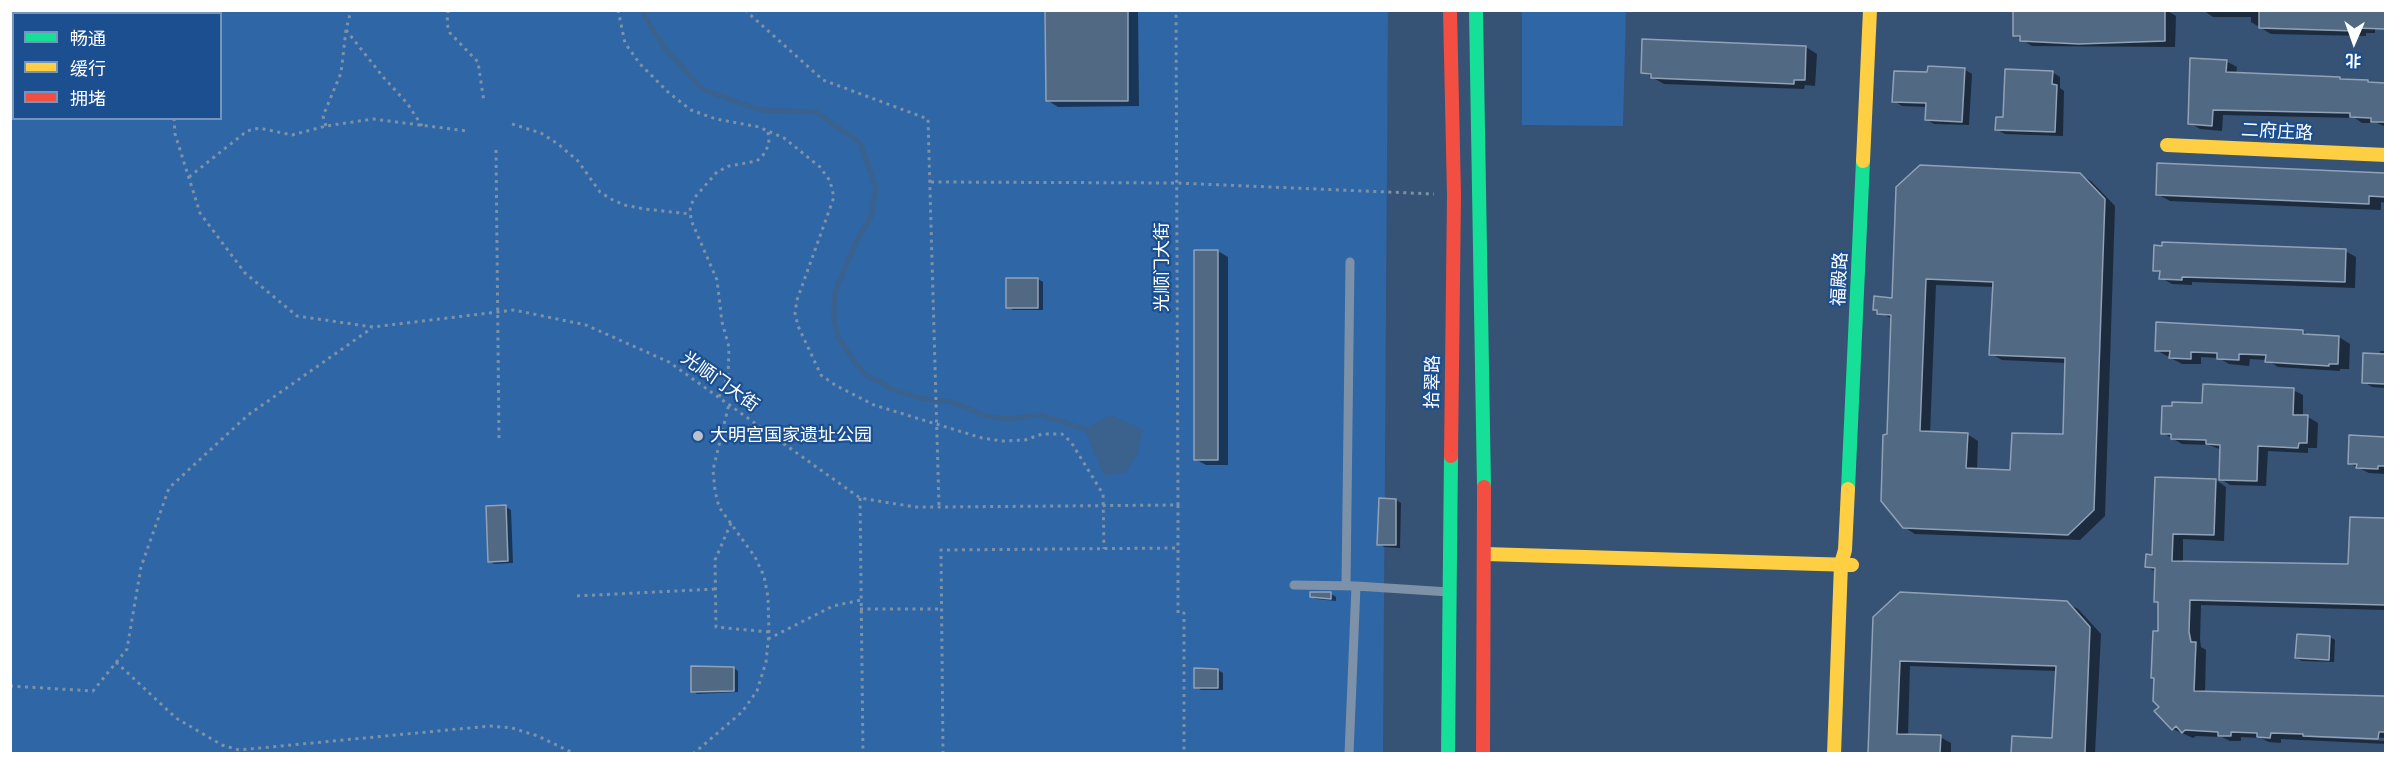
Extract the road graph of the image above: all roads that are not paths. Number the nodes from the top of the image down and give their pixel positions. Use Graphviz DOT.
graph roads {
  1 [pos="1450,10"];
  2 [pos="1476,10"];
  3 [pos="1870,10"];
  4 [pos="2167,145"];
  5 [pos="2385,155"];
  6 [pos="1350,262"];
  7 [pos="1485,554"];
  8 [pos="1846,565"];
  9 [pos="1294,585"];
  10 [pos="1351,586"];
  11 [pos="1449,592"];
  12 [pos="1349,753"];
  13 [pos="1448,753"];
  14 [pos="1483,753"];
  15 [pos="1834,753"];
  16 [pos="1844,753"];
  1 -- 11 [label="street, 拾翠路"];
  2 -- 7 [label="street"];
  3 -- 8 [label="street, 福殿路"];
  4 -- 5 [label="street, 二府庄路"];
  6 -- 10 [label="lane"];
  7 -- 8 [label="street"];
  7 -- 14 [label="street"];
  8 -- 15 [label="street, 福殿路"];
  8 -- 16 [label="street, 福殿路"];
  9 -- 10 [label="lane"];
  10 -- 11 [label="lane"];
  10 -- 12 [label="lane"];
  11 -- 13 [label="street, 拾翠路"];
}
